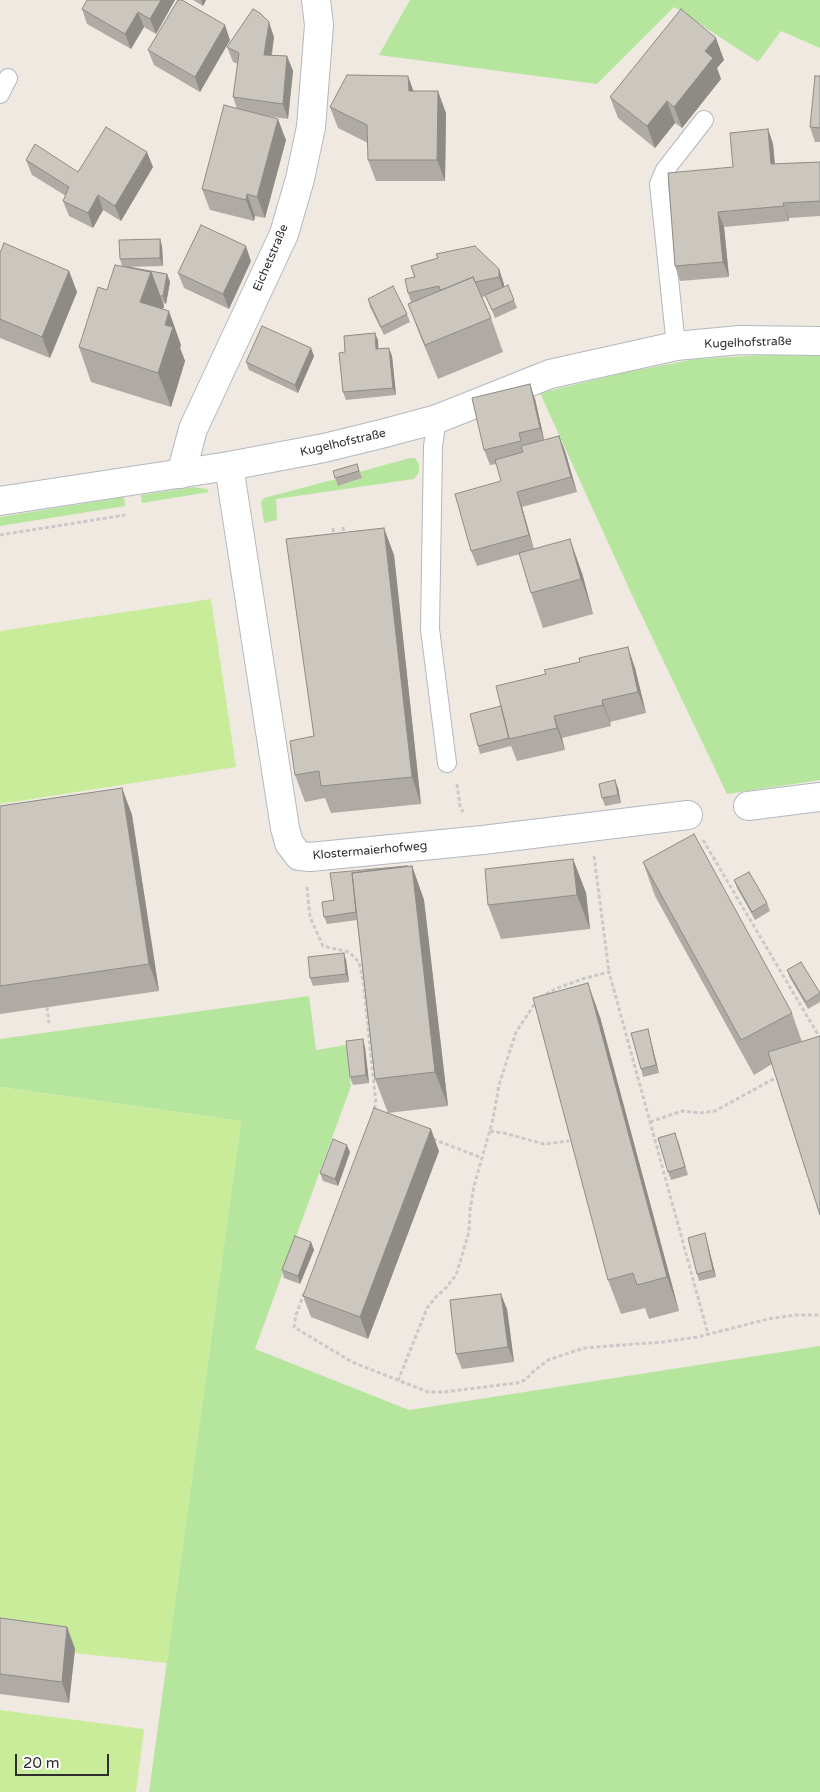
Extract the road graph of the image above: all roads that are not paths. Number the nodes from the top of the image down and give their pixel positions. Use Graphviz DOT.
graph roads {
  1 [pos="316,0"];
  2 [pos="704,120"];
  3 [pos="820,341"];
  4 [pos="676,346"];
  5 [pos="437,419"];
  6 [pos="229,466"];
  7 [pos="181,474"];
  8 [pos="0,501"];
  9 [pos="447,763"];
  10 [pos="820,797"];
  11 [pos="748,806"];
  12 [pos="688,815"];
  1 -- 7 [label="street, Eichetstraße"];
  2 -- 4 [label="lane"];
  3 -- 4 [label="street, Kugelhofstraße"];
  4 -- 5 [label="street, Kugelhofstraße"];
  5 -- 6 [label="street, Kugelhofstraße"];
  5 -- 9 [label="lane"];
  6 -- 7 [label="street, Kugelhofstraße"];
  6 -- 12 [label="street, Klostermaierhofweg"];
  7 -- 8 [label="street, Kugelhofstraße"];
  10 -- 11 [label="street"];
}
